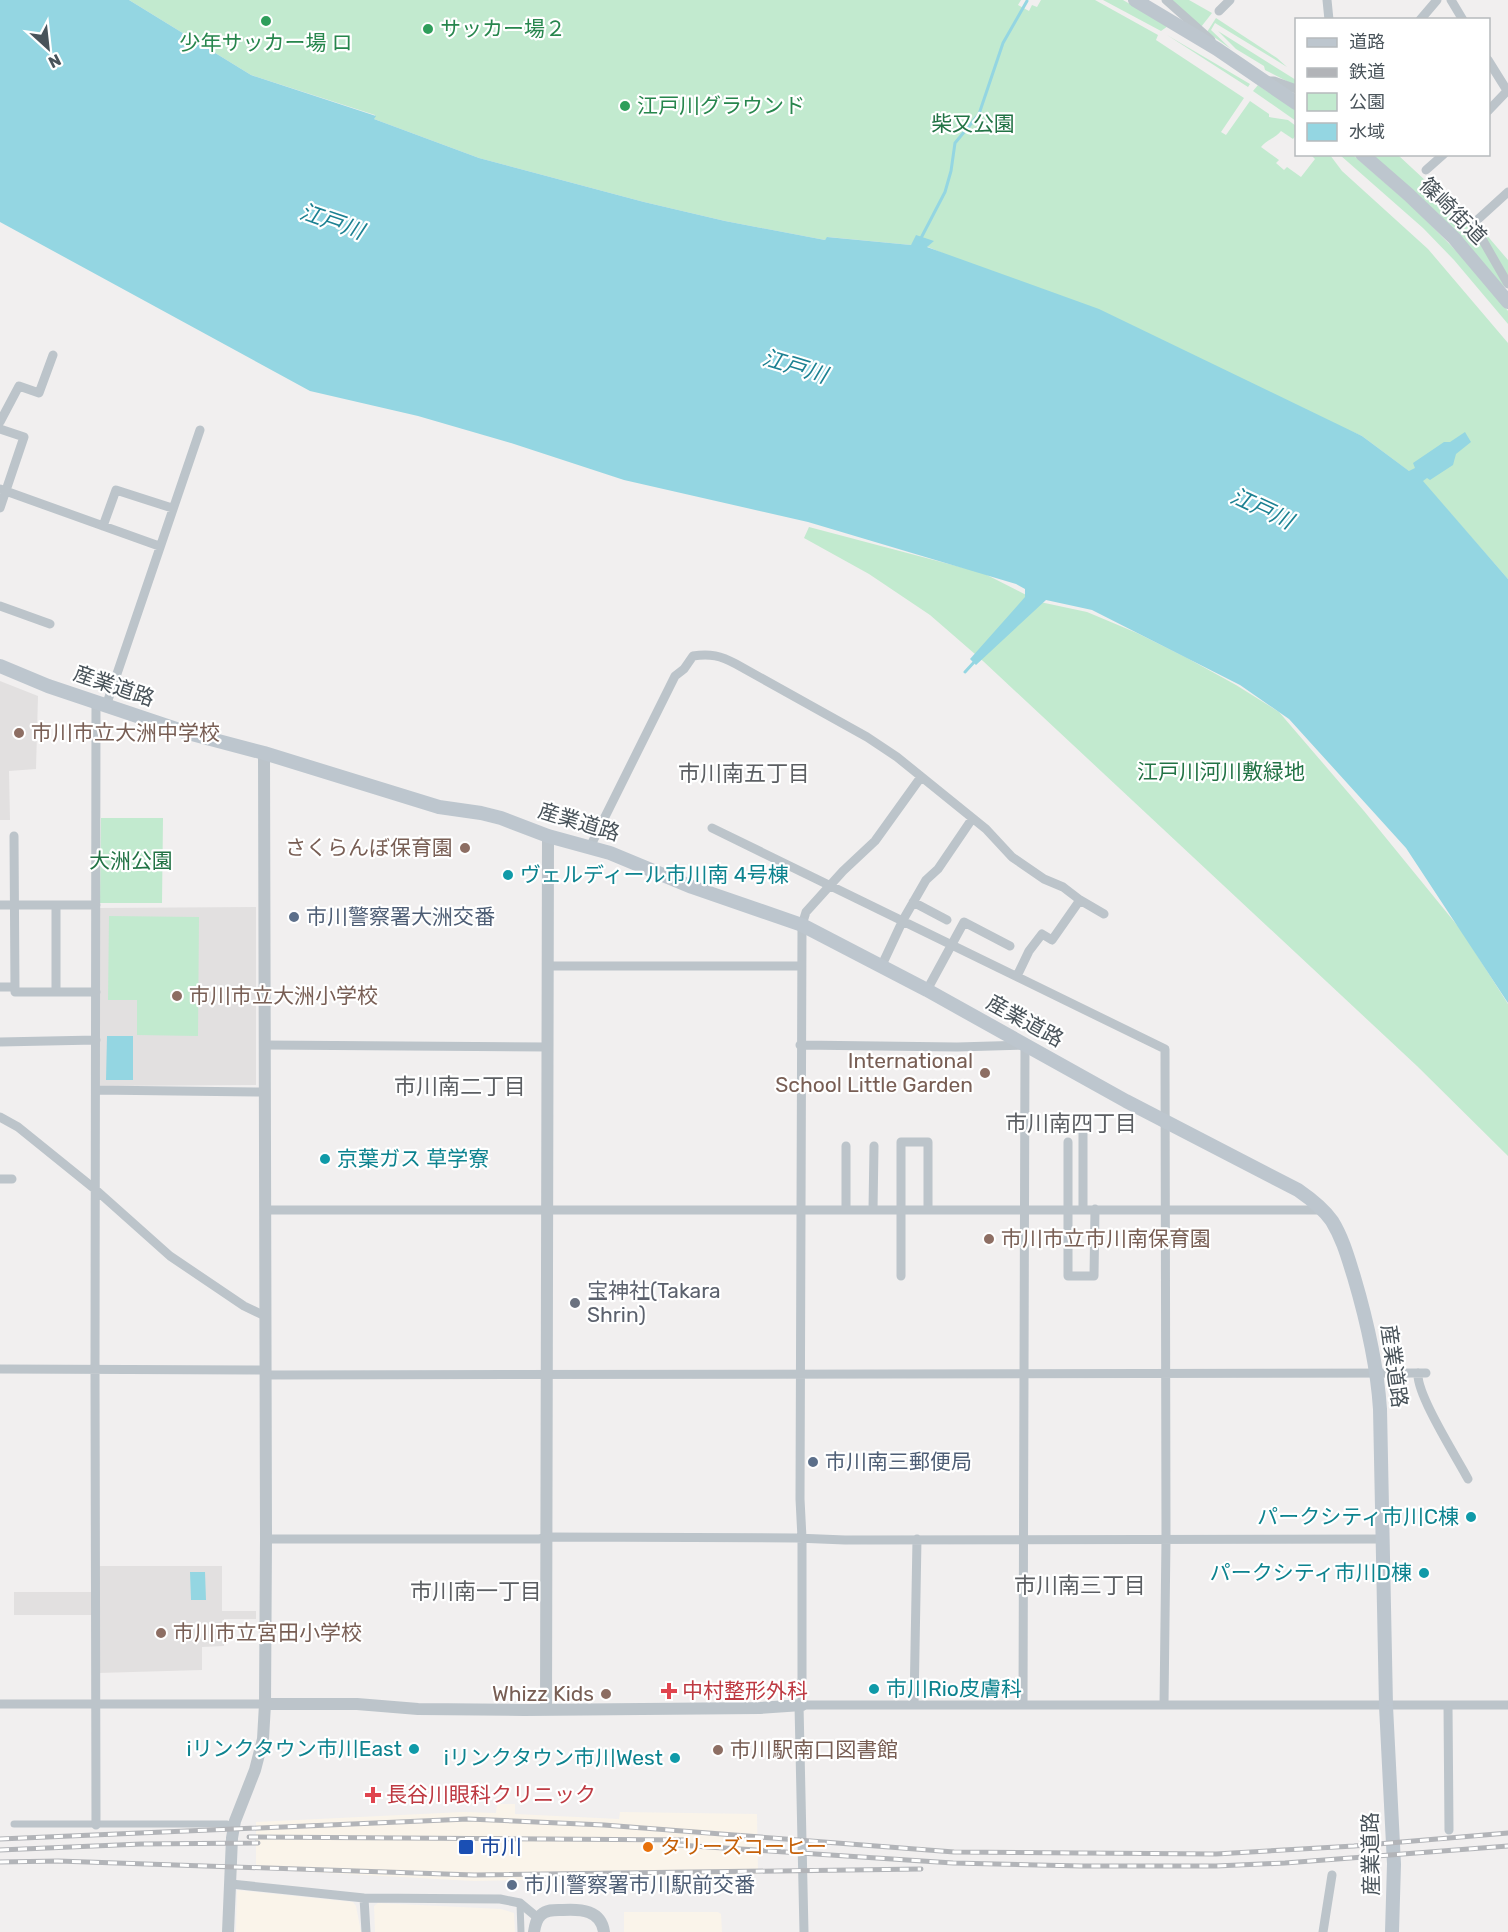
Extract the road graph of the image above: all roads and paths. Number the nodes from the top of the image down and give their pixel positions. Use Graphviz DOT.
graph roads {
  1 [pos="1135,0"];
  2 [pos="1166,0"];
  3 [pos="1230,0"];
  4 [pos="1327,0"];
  5 [pos="1437,0"];
  6 [pos="1451,0"];
  7 [pos="1219,11"];
  8 [pos="1329,18"];
  9 [pos="1422,18"];
  10 [pos="1462,18"];
  11 [pos="1216,50"];
  12 [pos="1490,63"];
  13 [pos="1265,81"];
  14 [pos="1295,89"];
  15 [pos="1508,91"];
  16 [pos="1295,102"];
  17 [pos="1490,109"];
  18 [pos="1364,156"];
  19 [pos="1441,156"];
  20 [pos="1426,170"];
  21 [pos="1506,198"];
  22 [pos="1508,284"];
  23 [pos="1508,302"];
  24 [pos="53,355"];
  25 [pos="1,418"];
  26 [pos="0,429"];
  27 [pos="200,430"];
  28 [pos="3,490"];
  29 [pos="0,508"];
  30 [pos="172,508"];
  31 [pos="103,526"];
  32 [pos="159,546"];
  33 [pos="0,606"];
  34 [pos="50,624"];
  35 [pos="0,666"];
  36 [pos="101,704"];
  37 [pos="264,753"];
  38 [pos="921,777"];
  39 [pos="972,819"];
  40 [pos="712,828"];
  41 [pos="14,836"];
  42 [pos="548,836"];
  43 [pos="590,847"];
  44 [pos="831,886"];
  45 [pos="1080,900"];
  46 [pos="913,902"];
  47 [pos="96,904"];
  48 [pos="0,905"];
  49 [pos="16,905"];
  50 [pos="56,905"];
  51 [pos="1104,914"];
  52 [pos="903,920"];
  53 [pos="947,920"];
  54 [pos="802,925"];
  55 [pos="953,945"];
  56 [pos="1010,946"];
  57 [pos="548,966"];
  58 [pos="801,966"];
  59 [pos="881,967"];
  60 [pos="1017,976"];
  61 [pos="0,987"];
  62 [pos="15,987"];
  63 [pos="927,990"];
  64 [pos="56,992"];
  65 [pos="96,992"];
  66 [pos="96,1040"];
  67 [pos="0,1042"];
  68 [pos="264,1045"];
  69 [pos="800,1045"];
  70 [pos="1025,1045"];
  71 [pos="548,1047"];
  72 [pos="96,1090"];
  73 [pos="264,1092"];
  74 [pos="0,1117"];
  75 [pos="1166,1122"];
  76 [pos="1083,1131"];
  77 [pos="1068,1142"];
  78 [pos="846,1146"];
  79 [pos="874,1146"];
  80 [pos="0,1179"];
  81 [pos="12,1179"];
  82 [pos="96,1190"];
  83 [pos="1083,1209"];
  84 [pos="1095,1209"];
  85 [pos="1164,1209"];
  86 [pos="265,1210"];
  87 [pos="800,1210"];
  88 [pos="846,1210"];
  89 [pos="873,1210"];
  90 [pos="901,1210"];
  91 [pos="928,1210"];
  92 [pos="1024,1210"];
  93 [pos="1068,1210"];
  94 [pos="1324,1210"];
  95 [pos="547,1211"];
  96 [pos="901,1276"];
  97 [pos="265,1316"];
  98 [pos="0,1369"];
  99 [pos="95,1370"];
  100 [pos="266,1373"];
  101 [pos="1377,1373"];
  102 [pos="800,1374"];
  103 [pos="1165,1374"];
  104 [pos="547,1375"];
  105 [pos="1024,1375"];
  106 [pos="1468,1479"];
  107 [pos="546,1537"];
  108 [pos="802,1538"];
  109 [pos="266,1539"];
  110 [pos="917,1539"];
  111 [pos="1024,1539"];
  112 [pos="1166,1539"];
  113 [pos="1383,1539"];
  114 [pos="0,1704"];
  115 [pos="95,1704"];
  116 [pos="265,1704"];
  117 [pos="801,1705"];
  118 [pos="914,1705"];
  119 [pos="1023,1705"];
  120 [pos="1164,1705"];
  121 [pos="1448,1705"];
  122 [pos="1508,1705"];
  123 [pos="1386,1706"];
  124 [pos="546,1710"];
  125 [pos="14,1824"];
  126 [pos="227,1824"];
  127 [pos="96,1825"];
  128 [pos="1449,1830"];
  129 [pos="1332,1875"];
  130 [pos="231,1884"];
  131 [pos="364,1898"];
  132 [pos="520,1903"];
  133 [pos="538,1918"];
  134 [pos="228,1932"];
  135 [pos="366,1932"];
  136 [pos="521,1932"];
  137 [pos="534,1932"];
  138 [pos="603,1932"];
  139 [pos="804,1932"];
  140 [pos="1323,1932"];
  141 [pos="1392,1932"];
  1 -- 11 [label="main road"];
  2 -- 11 [label="street"];
  3 -- 7 [label="street"];
  4 -- 8 [label="street"];
  5 -- 9 [label="street"];
  6 -- 10 [label="street"];
  11 -- 13 [label="main road"];
  12 -- 15 [label="street"];
  13 -- 14 [label="street"];
  13 -- 16 [label="main road"];
  15 -- 17 [label="street"];
  18 -- 23 [label="main road, 篠崎街道"];
  19 -- 20 [label="street"];
  21 -- 22 [label="street"];
  24 -- 25 [label="street"];
  26 -- 28 [label="street"];
  27 -- 30 [label="street"];
  28 -- 29 [label="street"];
  28 -- 31 [label="street"];
  30 -- 31 [label="street"];
  30 -- 32 [label="street"];
  31 -- 32 [label="street"];
  32 -- 36 [label="street"];
  33 -- 34 [label="street"];
  35 -- 36 [label="main road, 産業道路"];
  36 -- 37 [label="main road, 産業道路"];
  36 -- 47 [label="street"];
  37 -- 42 [label="main road, 産業道路"];
  37 -- 68 [label="street"];
  38 -- 39 [label="street"];
  38 -- 43 [label="street"];
  38 -- 44 [label="street"];
  39 -- 45 [label="street"];
  39 -- 46 [label="street"];
  40 -- 44 [label="street"];
  41 -- 49 [label="street"];
  42 -- 43 [label="main road, 産業道路"];
  42 -- 57 [label="street"];
  43 -- 54 [label="main road, 産業道路"];
  44 -- 52 [label="street"];
  44 -- 54 [label="street"];
  45 -- 51 [label="street"];
  45 -- 60 [label="street"];
  46 -- 52 [label="street"];
  46 -- 53 [label="street"];
  47 -- 50 [label="street"];
  47 -- 65 [label="street"];
  48 -- 49 [label="street"];
  49 -- 50 [label="street"];
  49 -- 62 [label="street"];
  50 -- 64 [label="street"];
  52 -- 55 [label="street"];
  52 -- 59 [label="street"];
  54 -- 58 [label="street"];
  54 -- 59 [label="main road, 産業道路"];
  55 -- 56 [label="street"];
  55 -- 60 [label="street"];
  55 -- 63 [label="street"];
  57 -- 58 [label="street"];
  57 -- 71 [label="street"];
  58 -- 69 [label="street"];
  59 -- 63 [label="main road, 産業道路"];
  60 -- 75 [label="street"];
  61 -- 62 [label="street"];
  62 -- 64 [label="street"];
  63 -- 70 [label="main road, 産業道路"];
  64 -- 65 [label="street"];
  65 -- 66 [label="street"];
  66 -- 67 [label="street"];
  66 -- 72 [label="street"];
  68 -- 71 [label="street"];
  68 -- 73 [label="street"];
  69 -- 70 [label="street"];
  69 -- 87 [label="street"];
  70 -- 75 [label="main road, 産業道路"];
  70 -- 92 [label="street"];
  71 -- 95 [label="street"];
  72 -- 73 [label="street"];
  72 -- 82 [label="street"];
  73 -- 86 [label="street"];
  74 -- 82 [label="street"];
  75 -- 85 [label="street"];
  75 -- 94 [label="main road, 産業道路"];
  76 -- 83 [label="street"];
  77 -- 93 [label="street"];
  78 -- 88 [label="street"];
  79 -- 89 [label="street"];
  80 -- 81 [label="street"];
  82 -- 97 [label="street"];
  82 -- 99 [label="street"];
  83 -- 84 [label="street"];
  83 -- 93 [label="street"];
  84 -- 85 [label="street"];
  84 -- 93 [label="street"];
  85 -- 94 [label="street"];
  85 -- 103 [label="street"];
  86 -- 95 [label="street"];
  86 -- 97 [label="street"];
  87 -- 88 [label="street"];
  87 -- 95 [label="street"];
  87 -- 102 [label="street"];
  88 -- 89 [label="street"];
  89 -- 90 [label="street"];
  90 -- 91 [label="street"];
  90 -- 91 [label="street"];
  90 -- 96 [label="street"];
  91 -- 92 [label="street"];
  92 -- 93 [label="street"];
  92 -- 105 [label="street"];
  94 -- 101 [label="main road, 産業道路"];
  95 -- 104 [label="street"];
  97 -- 100 [label="street"];
  98 -- 99 [label="street"];
  99 -- 100 [label="street"];
  99 -- 115 [label="street"];
  100 -- 104 [label="street"];
  100 -- 109 [label="street"];
  101 -- 103 [label="street"];
  101 -- 106 [label="street"];
  101 -- 113 [label="main road, 産業道路"];
  102 -- 104 [label="street"];
  102 -- 105 [label="street"];
  102 -- 108 [label="street"];
  103 -- 105 [label="street"];
  103 -- 112 [label="street"];
  104 -- 107 [label="street"];
  105 -- 111 [label="street"];
  107 -- 108 [label="street"];
  107 -- 109 [label="street"];
  107 -- 124 [label="street"];
  108 -- 110 [label="street"];
  108 -- 117 [label="street"];
  109 -- 116 [label="street"];
  110 -- 111 [label="street"];
  110 -- 118 [label="street"];
  111 -- 112 [label="street"];
  111 -- 119 [label="street"];
  112 -- 113 [label="street"];
  112 -- 120 [label="street"];
  113 -- 123 [label="main road, 産業道路"];
  114 -- 115 [label="street"];
  115 -- 116 [label="street"];
  115 -- 127 [label="street"];
  116 -- 124 [label="street"];
  116 -- 130 [label="street"];
  117 -- 118 [label="street"];
  117 -- 124 [label="street"];
  117 -- 139 [label="street"];
  118 -- 119 [label="street"];
  119 -- 120 [label="street"];
  120 -- 123 [label="street"];
  121 -- 122 [label="street"];
  121 -- 123 [label="street"];
  121 -- 128 [label="street"];
  123 -- 141 [label="main road, 産業道路"];
  125 -- 127 [label="street"];
  126 -- 127 [label="street"];
  129 -- 140 [label="street"];
  130 -- 131 [label="street"];
  130 -- 134 [label="street"];
  131 -- 132 [label="street"];
  131 -- 135 [label="street"];
  132 -- 133 [label="street"];
  132 -- 136 [label="street"];
  133 -- 137 [label="street"];
  133 -- 138 [label="street"];
}
